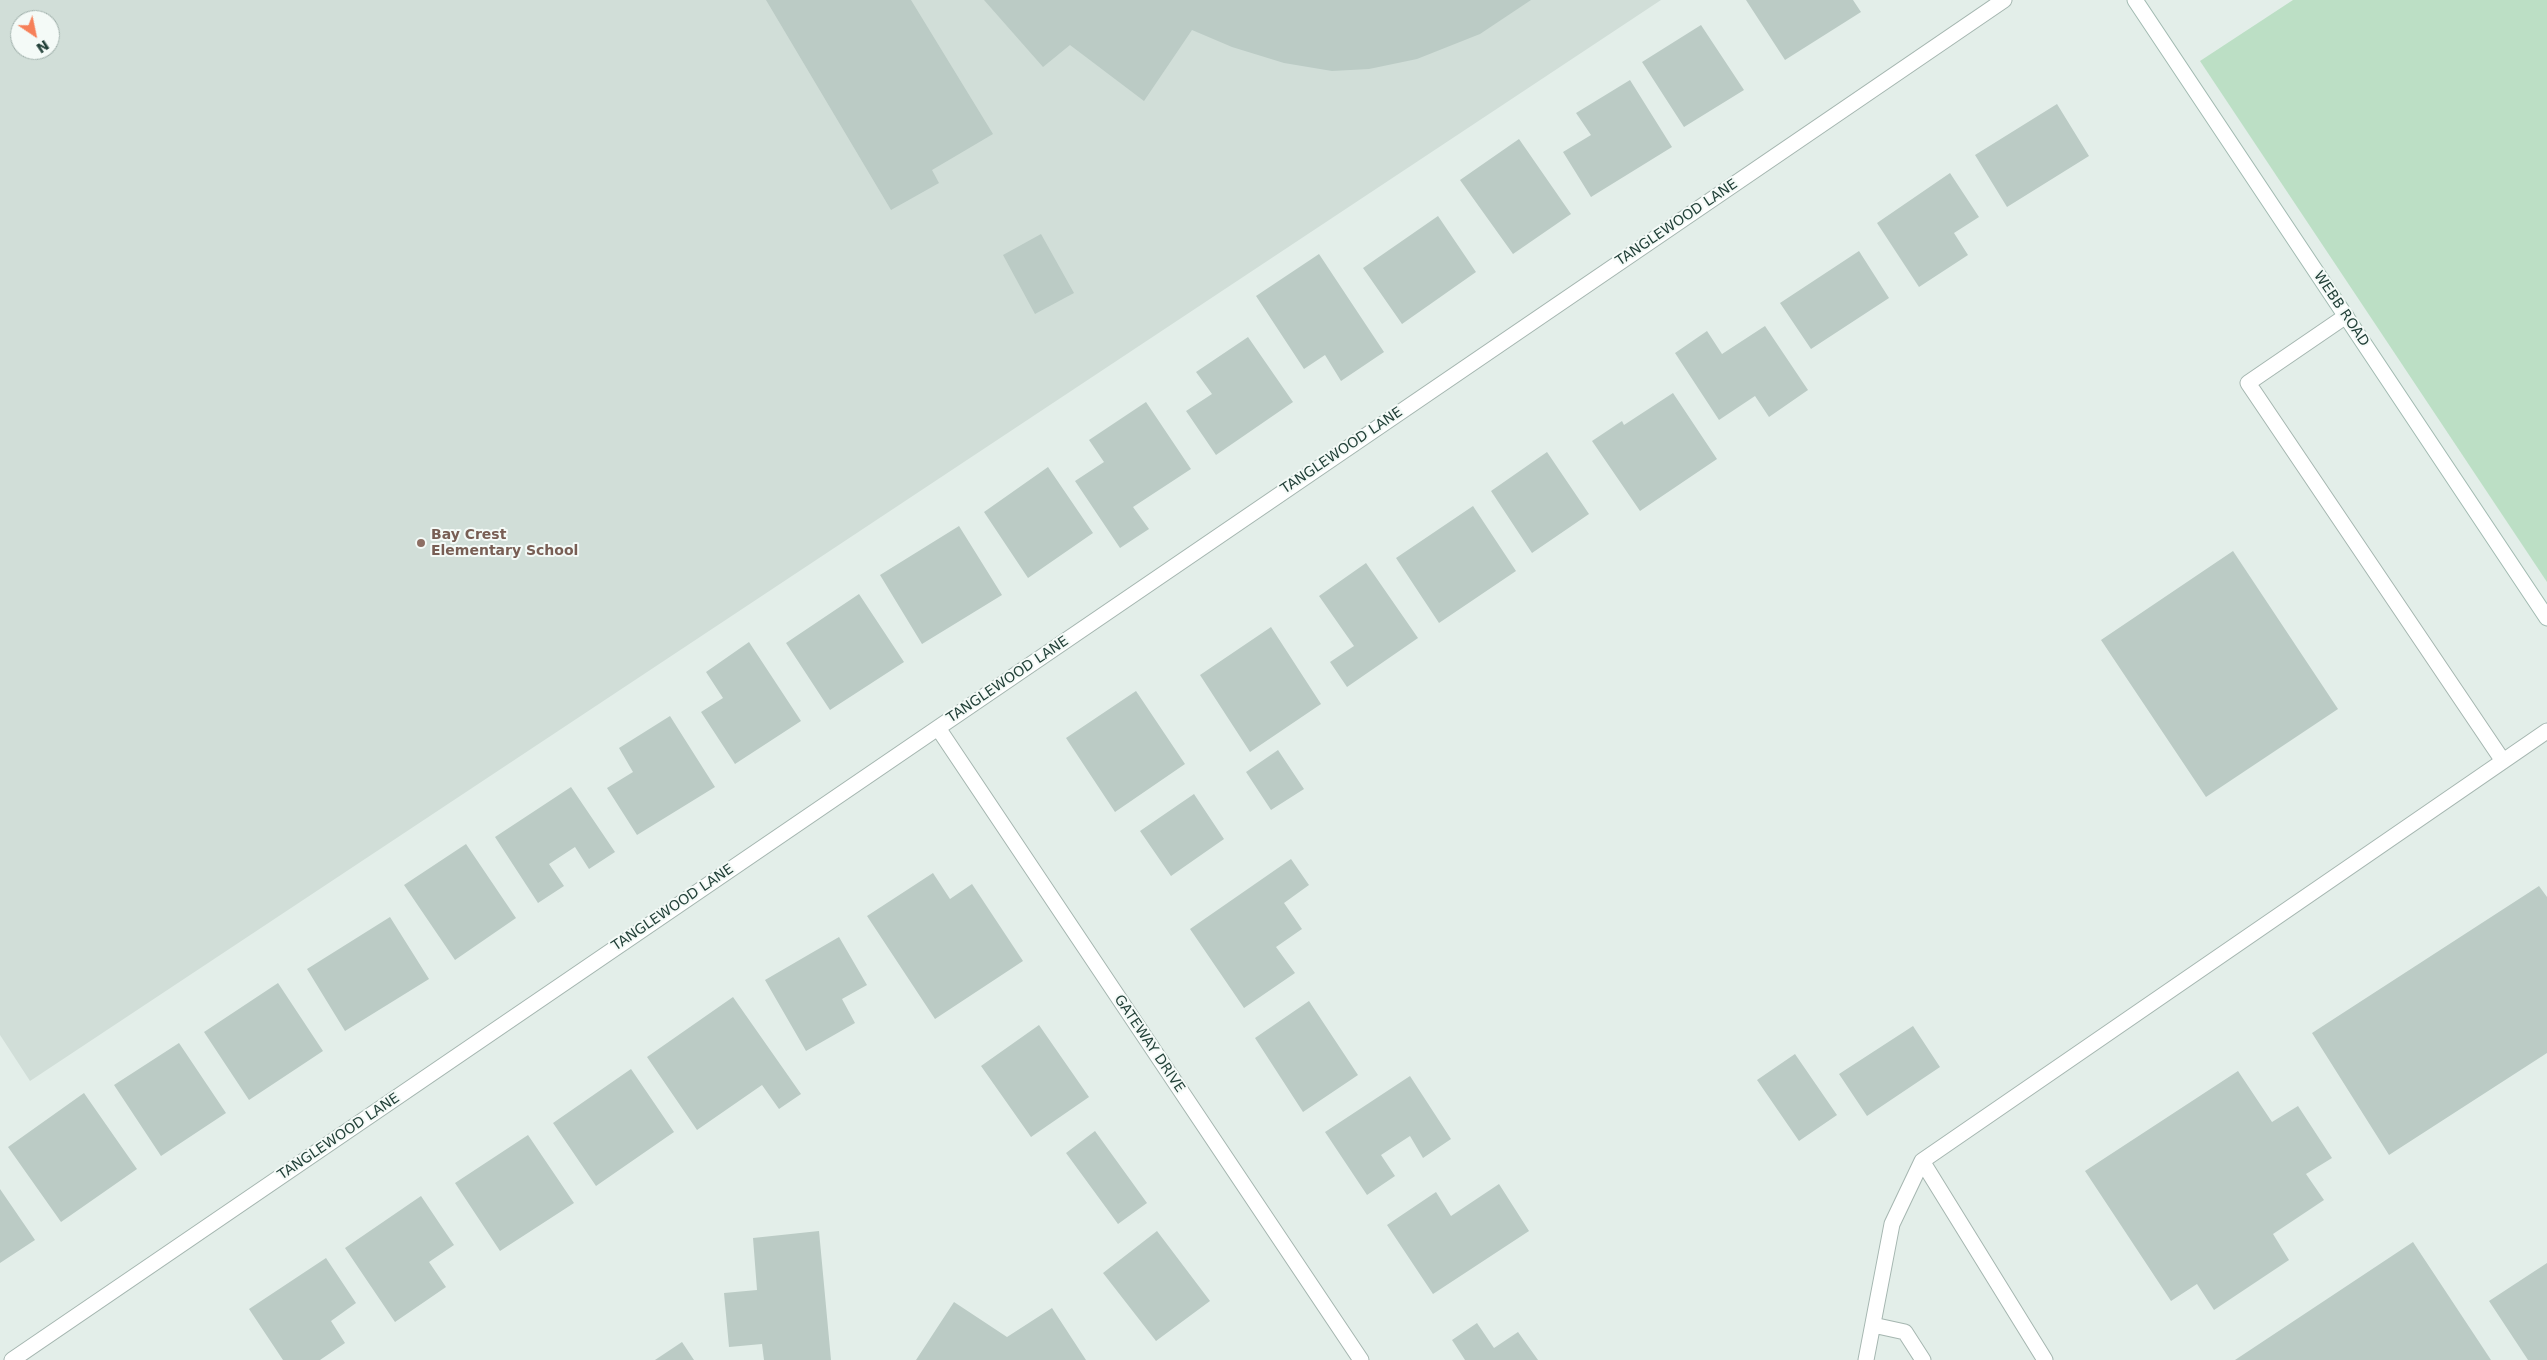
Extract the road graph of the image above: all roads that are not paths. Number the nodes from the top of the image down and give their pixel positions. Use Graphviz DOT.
graph roads {
  1 [pos="2004,0"];
  2 [pos="2135,0"];
  3 [pos="2346,316"];
  4 [pos="2547,618"];
  5 [pos="938,728"];
  6 [pos="2547,731"];
  7 [pos="2503,761"];
  8 [pos="1922,1161"];
  9 [pos="1873,1325"];
  10 [pos="12,1360"];
  11 [pos="1361,1360"];
  12 [pos="1866,1360"];
  13 [pos="1923,1360"];
  14 [pos="2045,1360"];
  1 -- 5 [label="street, TANGLEWOOD LANE"];
  2 -- 3 [label="street, WEBB ROAD"];
  3 -- 4 [label="street, WEBB ROAD"];
  3 -- 7 [label="street"];
  5 -- 10 [label="street, TANGLEWOOD LANE"];
  5 -- 11 [label="street, GATEWAY DRIVE"];
  6 -- 7 [label="street"];
  7 -- 8 [label="street"];
  8 -- 9 [label="street"];
  8 -- 14 [label="street"];
  9 -- 12 [label="street"];
  9 -- 13 [label="street"];
}
